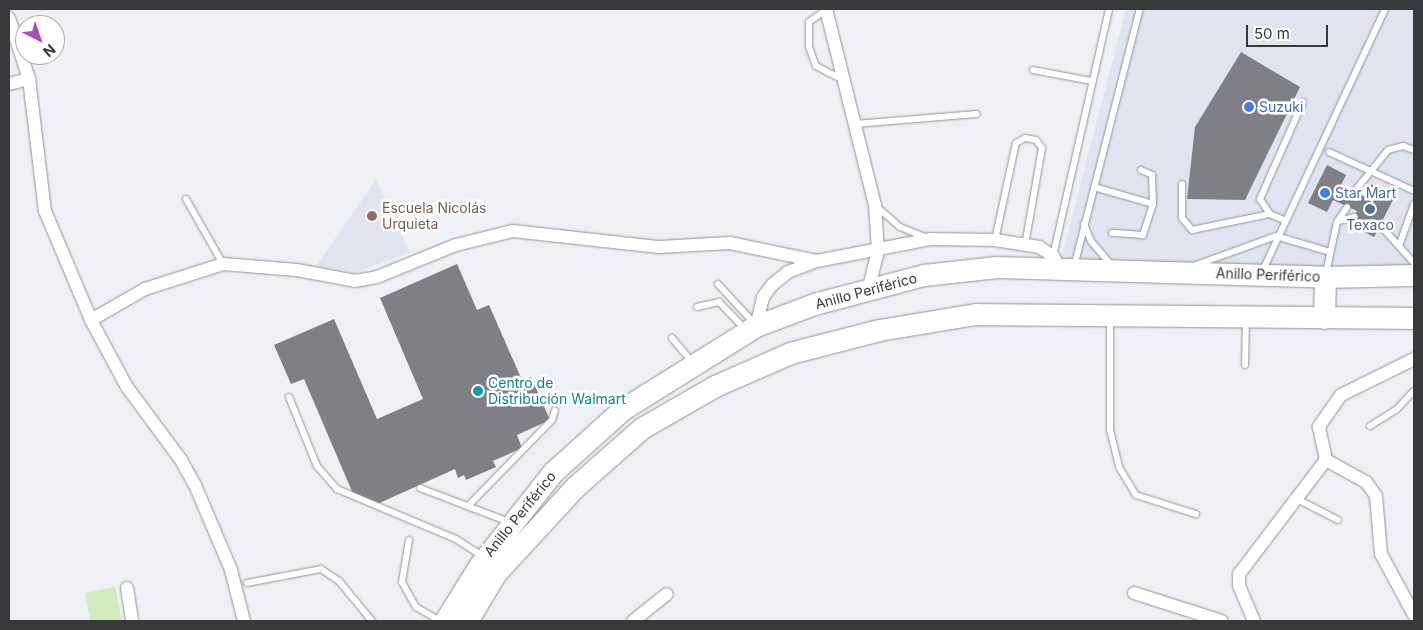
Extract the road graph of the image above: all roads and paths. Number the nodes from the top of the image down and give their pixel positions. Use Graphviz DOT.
graph roads {
  1 [pos="826,9"];
  2 [pos="1109,9"];
  3 [pos="1140,9"];
  4 [pos="1385,9"];
  5 [pos="9,18"];
  6 [pos="1033,70"];
  7 [pos="29,79"];
  8 [pos="842,79"];
  9 [pos="1092,81"];
  10 [pos="9,84"];
  11 [pos="1303,102"];
  12 [pos="977,114"];
  13 [pos="854,124"];
  14 [pos="1414,150"];
  15 [pos="1329,152"];
  16 [pos="1141,170"];
  17 [pos="1370,172"];
  18 [pos="1182,184"];
  19 [pos="1094,187"];
  20 [pos="1414,191"];
  21 [pos="1354,192"];
  22 [pos="186,199"];
  23 [pos="1153,204"];
  24 [pos="1414,204"];
  25 [pos="876,205"];
  26 [pos="1347,207"];
  27 [pos="1270,214"];
  28 [pos="1354,217"];
  29 [pos="1284,220"];
  30 [pos="1337,222"];
  31 [pos="1084,224"];
  32 [pos="1380,225"];
  33 [pos="1112,233"];
  34 [pos="1276,236"];
  35 [pos="930,239"];
  36 [pos="995,240"];
  37 [pos="1025,245"];
  38 [pos="1399,246"];
  39 [pos="878,251"];
  40 [pos="1330,252"];
  41 [pos="817,261"];
  42 [pos="1414,263"];
  43 [pos="223,264"];
  44 [pos="1062,264"];
  45 [pos="1116,270"];
  46 [pos="1178,272"];
  47 [pos="1261,275"];
  48 [pos="1414,275"];
  49 [pos="1325,277"];
  50 [pos="718,284"];
  51 [pos="869,288"];
  52 [pos="697,307"];
  53 [pos="1110,315"];
  54 [pos="1246,317"];
  55 [pos="1324,318"];
  56 [pos="1414,318"];
  57 [pos="91,320"];
  58 [pos="752,329"];
  59 [pos="672,338"];
  60 [pos="1414,359"];
  61 [pos="694,364"];
  62 [pos="1245,365"];
  63 [pos="1414,391"];
  64 [pos="288,397"];
  65 [pos="555,410"];
  66 [pos="1370,426"];
  67 [pos="1326,460"];
  68 [pos="420,488"];
  69 [pos="1297,499"];
  70 [pos="468,506"];
  71 [pos="1196,514"];
  72 [pos="1338,520"];
  73 [pos="513,523"];
  74 [pos="409,540"];
  75 [pos="485,558"];
  76 [pos="247,582"];
  77 [pos="127,588"];
  78 [pos="1134,593"];
  79 [pos="667,594"];
  80 [pos="1413,610"];
  81 [pos="132,621"];
  82 [pos="244,621"];
  83 [pos="372,621"];
  84 [pos="440,621"];
  85 [pos="445,621"];
  86 [pos="467,621"];
  87 [pos="633,621"];
  88 [pos="1222,621"];
  89 [pos="1254,621"];
  1 -- 8 [label="street"];
  1 -- 8 [label="lane"];
  2 -- 9 [label="lane"];
  3 -- 19 [label="lane"];
  4 -- 29 [label="lane"];
  5 -- 7 [label="street"];
  6 -- 9 [label="lane"];
  7 -- 10 [label="street"];
  7 -- 57 [label="street"];
  8 -- 13 [label="street"];
  9 -- 44 [label="lane"];
  11 -- 27 [label="lane"];
  12 -- 13 [label="lane"];
  13 -- 25 [label="street"];
  14 -- 17 [label="lane"];
  15 -- 17 [label="lane"];
  16 -- 23 [label="lane"];
  17 -- 20 [label="lane"];
  17 -- 21 [label="lane"];
  18 -- 27 [label="lane"];
  19 -- 23 [label="lane"];
  19 -- 31 [label="lane"];
  22 -- 43 [label="lane"];
  23 -- 33 [label="lane"];
  24 -- 38 [label="lane"];
  25 -- 35 [label="lane"];
  25 -- 39 [label="street"];
  26 -- 30 [label="lane"];
  27 -- 29 [label="lane"];
  28 -- 30 [label="lane"];
  29 -- 34 [label="lane"];
  30 -- 40 [label="lane"];
  31 -- 44 [label="lane"];
  31 -- 45 [label="lane"];
  32 -- 38 [label="lane"];
  34 -- 40 [label="lane"];
  34 -- 46 [label="lane"];
  34 -- 47 [label="lane"];
  35 -- 36 [label="street"];
  35 -- 39 [label="street"];
  36 -- 37 [label="street"];
  36 -- 37 [label="lane"];
  37 -- 44 [label="street"];
  38 -- 42 [label="lane"];
  39 -- 41 [label="street"];
  39 -- 51 [label="street"];
  40 -- 49 [label="lane"];
  41 -- 43 [label="street"];
  41 -- 58 [label="street"];
  43 -- 57 [label="street"];
  44 -- 45 [label="highway, Anillo Periférico"];
  44 -- 51 [label="highway, Anillo Periférico"];
  45 -- 46 [label="highway, Anillo Periférico"];
  46 -- 47 [label="highway, Anillo Periférico"];
  47 -- 49 [label="highway, Anillo Periférico"];
  48 -- 49 [label="highway, Anillo Periférico"];
  49 -- 55 [label="highway"];
  50 -- 58 [label="lane"];
  51 -- 58 [label="highway, Anillo Periférico"];
  52 -- 58 [label="lane"];
  53 -- 54 [label="highway, Anillo Periférico"];
  53 -- 71 [label="lane"];
  53 -- 86 [label="highway, Anillo Periférico"];
  54 -- 55 [label="highway, Anillo Periférico"];
  54 -- 62 [label="lane"];
  55 -- 56 [label="highway, Anillo Periférico"];
  57 -- 82 [label="street"];
  58 -- 61 [label="highway, Anillo Periférico"];
  59 -- 61 [label="lane"];
  60 -- 67 [label="street"];
  61 -- 73 [label="highway, Anillo Periférico"];
  63 -- 66 [label="lane"];
  64 -- 75 [label="lane"];
  65 -- 70 [label="lane"];
  67 -- 69 [label="street"];
  67 -- 80 [label="street"];
  68 -- 70 [label="lane"];
  69 -- 72 [label="lane"];
  69 -- 89 [label="street"];
  70 -- 73 [label="lane"];
  73 -- 75 [label="highway, Anillo Periférico"];
  74 -- 84 [label="lane"];
  75 -- 85 [label="highway, Anillo Periférico"];
  76 -- 83 [label="lane"];
  77 -- 81 [label="street"];
  78 -- 88 [label="street"];
  79 -- 87 [label="street"];
}
